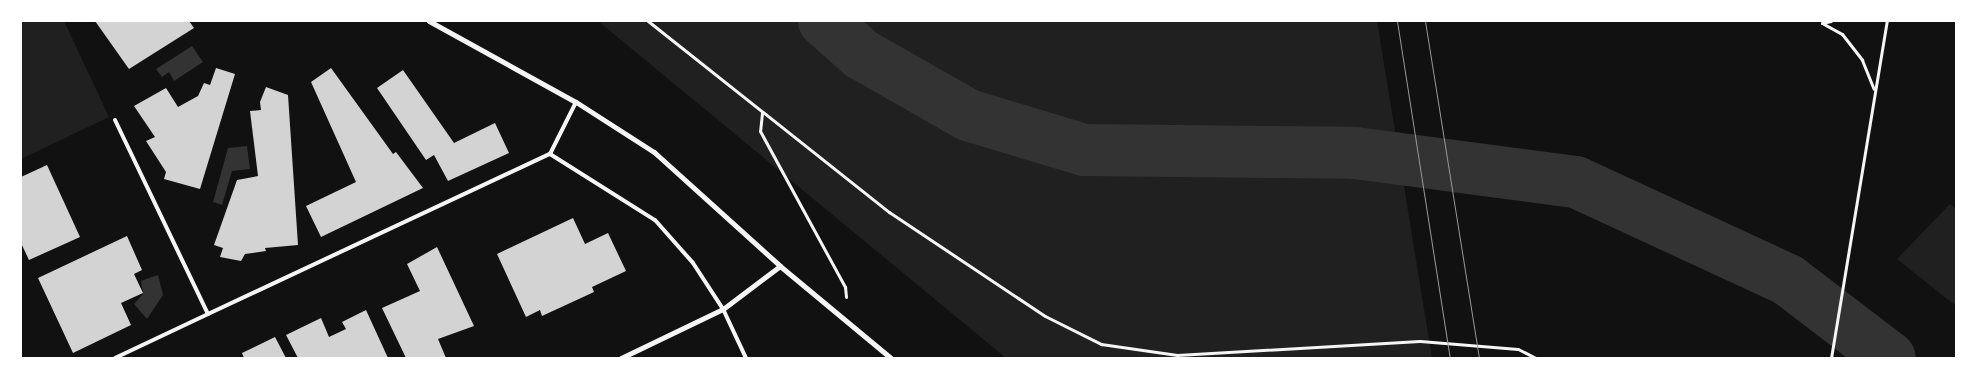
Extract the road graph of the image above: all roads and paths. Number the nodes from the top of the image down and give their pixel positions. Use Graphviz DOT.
graph roads {
  1 [pos="429,21"];
  2 [pos="648,21"];
  3 [pos="1831,21"];
  4 [pos="1887,21"];
  5 [pos="1874,90"];
  6 [pos="576,102"];
  7 [pos="762,113"];
  8 [pos="115,120"];
  9 [pos="550,154"];
  10 [pos="780,266"];
  11 [pos="723,309"];
  12 [pos="836,313"];
  13 [pos="208,314"];
  14 [pos="115,358"];
  15 [pos="621,358"];
  16 [pos="746,358"];
  17 [pos="891,358"];
  18 [pos="1536,358"];
  19 [pos="1831,358"];
  1 -- 6 [label="street"];
  2 -- 7 [label="path"];
  3 -- 5 [label="path"];
  4 -- 5 [label="path"];
  5 -- 19 [label="path"];
  6 -- 9 [label="lane"];
  6 -- 10 [label="street"];
  7 -- 12 [label="path"];
  7 -- 18 [label="path"];
  8 -- 13 [label="lane"];
  9 -- 11 [label="lane"];
  9 -- 13 [label="lane"];
  10 -- 11 [label="street"];
  10 -- 12 [label="street"];
  11 -- 15 [label="street"];
  11 -- 16 [label="lane"];
  12 -- 17 [label="street"];
  13 -- 14 [label="lane"];
}
